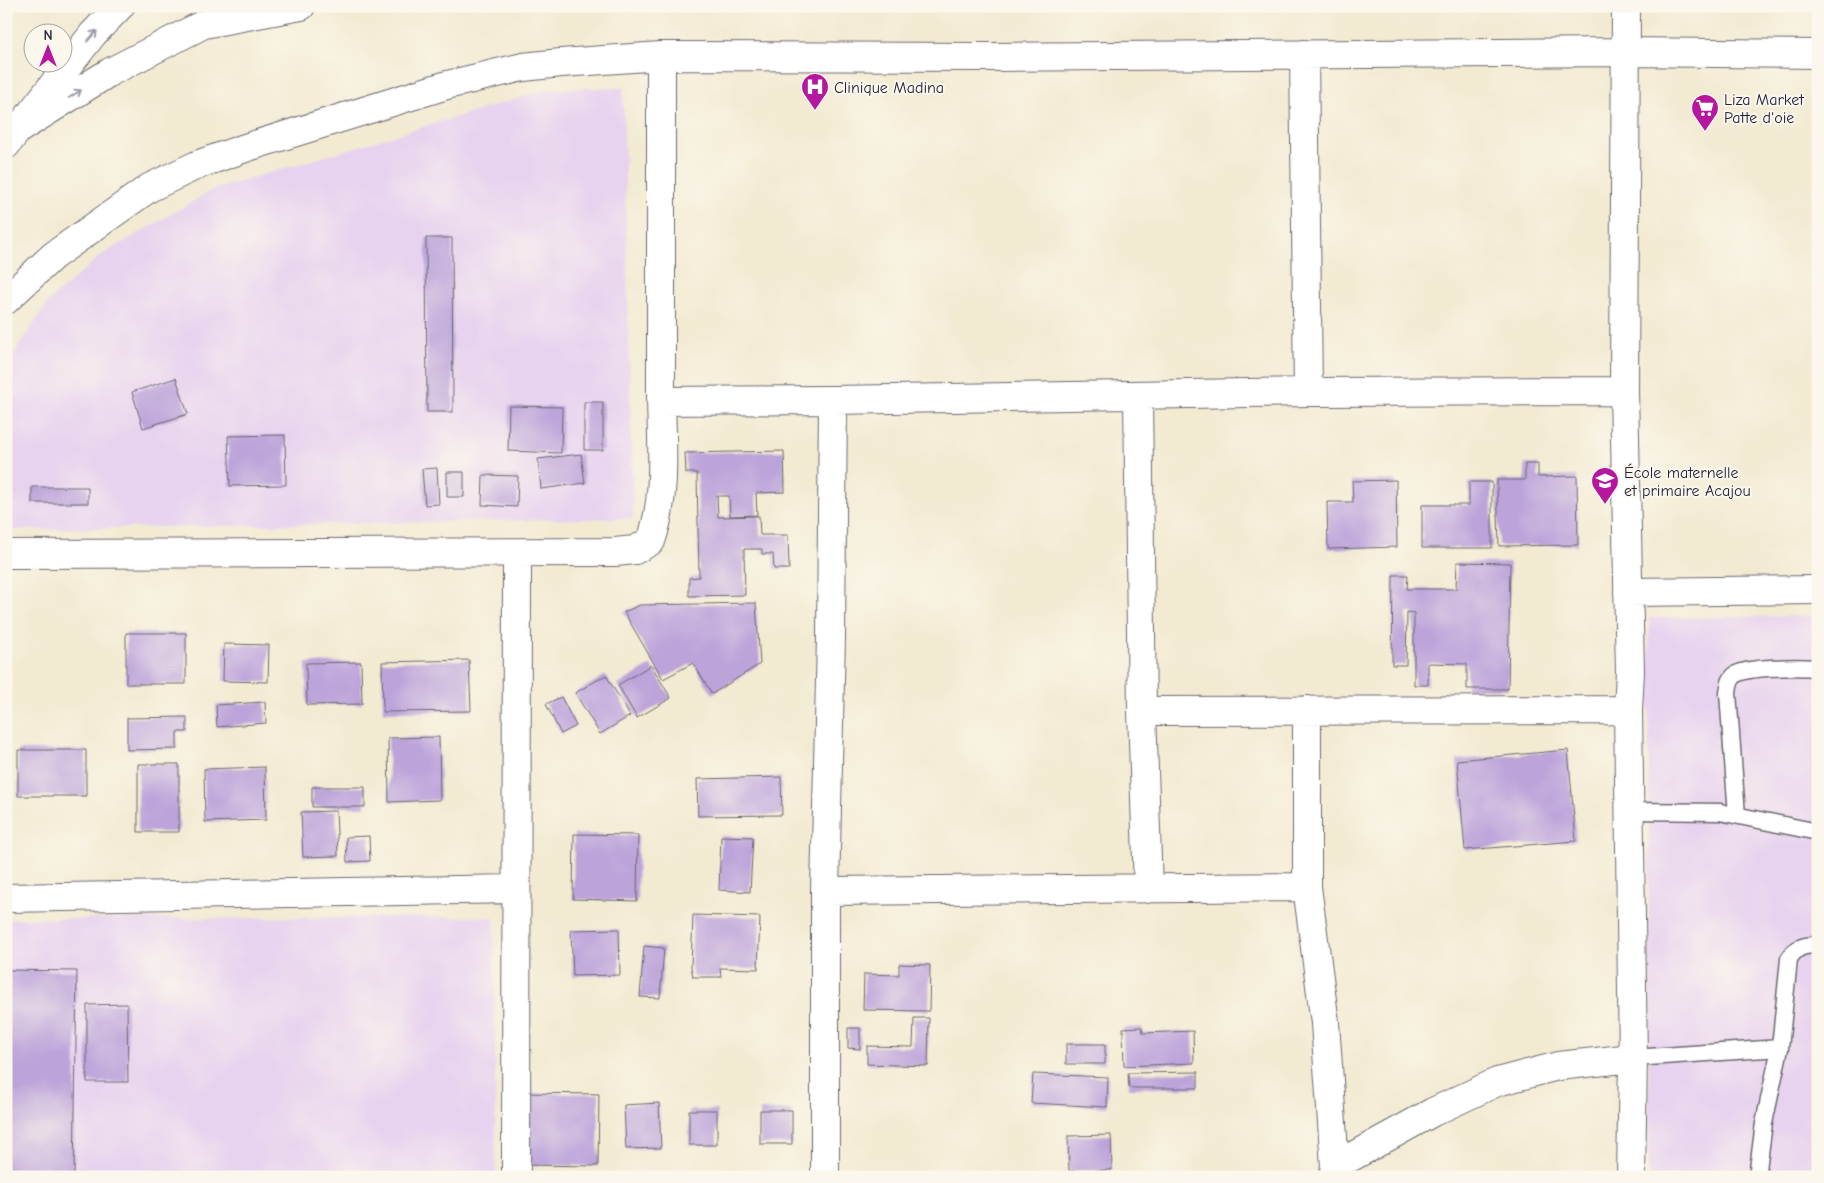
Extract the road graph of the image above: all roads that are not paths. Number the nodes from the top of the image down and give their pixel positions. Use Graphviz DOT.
graph roads {
  1 [pos="120,6"];
  2 [pos="301,6"];
  3 [pos="1626,6"];
  4 [pos="210,15"];
  5 [pos="1625,52"];
  6 [pos="1304,54"];
  7 [pos="1818,54"];
  8 [pos="662,56"];
  9 [pos="13,137"];
  10 [pos="6,300"];
  11 [pos="1624,391"];
  12 [pos="1308,392"];
  13 [pos="1138,394"];
  14 [pos="833,400"];
  15 [pos="660,401"];
  16 [pos="517,552"];
  17 [pos="6,554"];
  18 [pos="1818,590"];
  19 [pos="1628,592"];
  20 [pos="1818,668"];
  21 [pos="1307,710"];
  22 [pos="1628,710"];
  23 [pos="1142,711"];
  24 [pos="1630,811"];
  25 [pos="1737,815"];
  26 [pos="1818,832"];
  27 [pos="1307,887"];
  28 [pos="516,889"];
  29 [pos="1148,889"];
  30 [pos="825,891"];
  31 [pos="6,898"];
  32 [pos="1818,945"];
  33 [pos="1780,1048"];
  34 [pos="1633,1058"];
  35 [pos="1334,1171"];
  36 [pos="516,1177"];
  37 [pos="825,1177"];
  38 [pos="1632,1177"];
  39 [pos="1756,1177"];
  9 -- 1 [label="main road, one-way"];
  2 -- 4 [label="main road"];
  3 -- 5 [label="main road"];
  9 -- 4 [label="main road, one-way"];
  5 -- 6 [label="main road"];
  5 -- 7 [label="main road"];
  5 -- 11 [label="main road"];
  6 -- 8 [label="main road"];
  6 -- 12 [label="main road"];
  8 -- 10 [label="main road"];
  8 -- 15 [label="main road"];
  11 -- 12 [label="main road"];
  11 -- 19 [label="main road"];
  12 -- 13 [label="main road"];
  13 -- 14 [label="main road"];
  13 -- 23 [label="main road"];
  14 -- 15 [label="main road"];
  14 -- 30 [label="main road"];
  15 -- 16 [label="main road"];
  16 -- 17 [label="main road"];
  16 -- 28 [label="main road"];
  18 -- 19 [label="main road"];
  19 -- 22 [label="main road"];
  20 -- 25 [label="lane"];
  21 -- 22 [label="main road"];
  21 -- 23 [label="main road"];
  21 -- 27 [label="main road"];
  22 -- 24 [label="main road"];
  23 -- 29 [label="main road"];
  24 -- 25 [label="lane"];
  24 -- 34 [label="main road"];
  25 -- 26 [label="lane"];
  27 -- 29 [label="main road"];
  27 -- 35 [label="main road"];
  28 -- 31 [label="main road"];
  28 -- 36 [label="main road"];
  29 -- 30 [label="main road"];
  30 -- 37 [label="main road"];
  32 -- 33 [label="lane"];
  33 -- 34 [label="lane"];
  33 -- 39 [label="lane"];
  34 -- 35 [label="main road"];
  34 -- 38 [label="main road"];
}
